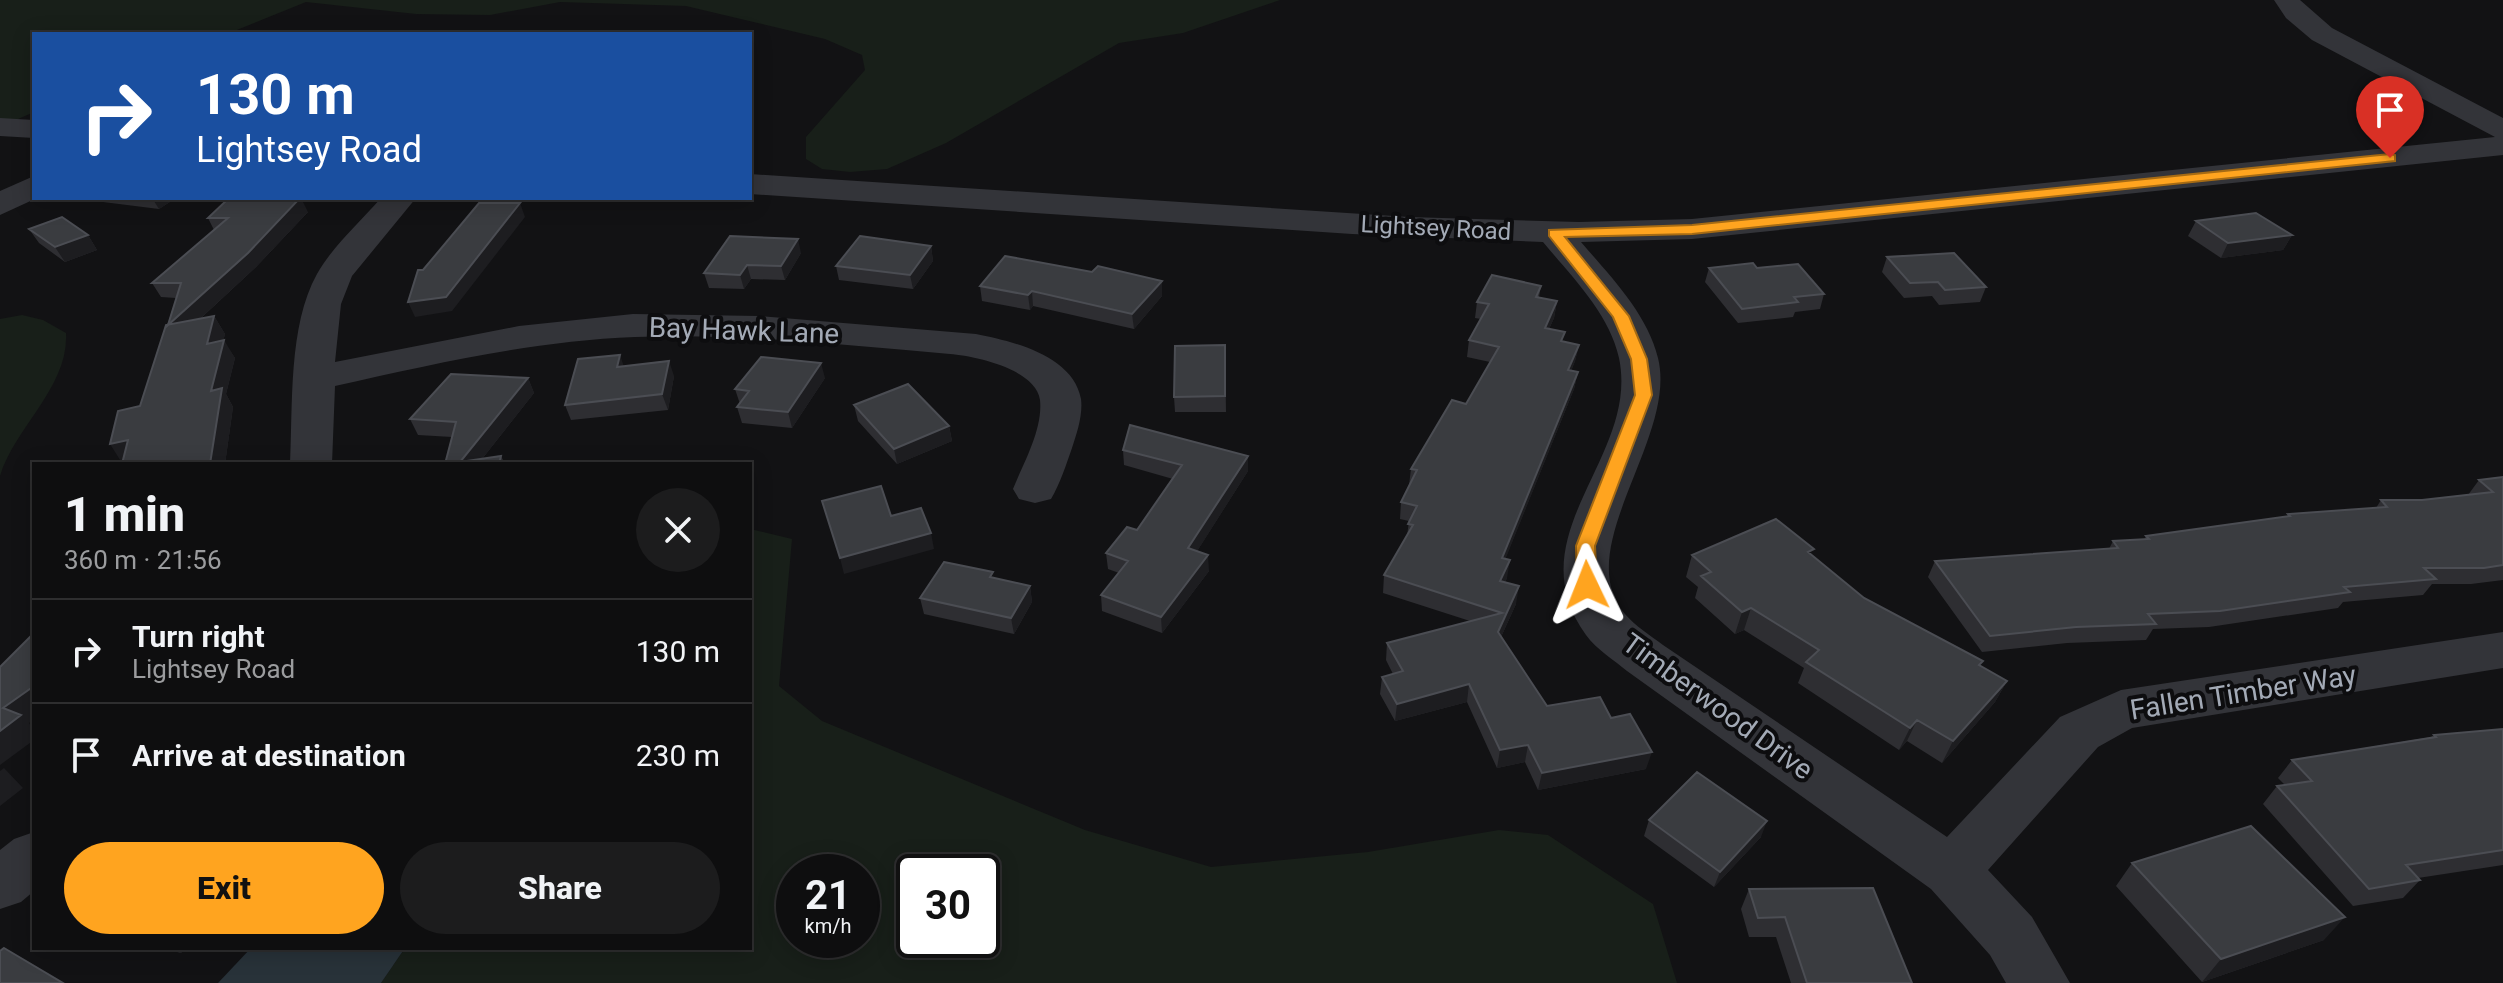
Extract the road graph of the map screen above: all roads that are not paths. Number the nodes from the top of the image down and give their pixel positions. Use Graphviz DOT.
graph roads {
  1 [pos="2287,0"];
  2 [pos="0,127"];
  3 [pos="32,129"];
  4 [pos="2503,130"];
  5 [pos="2503,146"];
  6 [pos="752,184"];
  7 [pos="32,187"];
  8 [pos="397,200"];
  9 [pos="0,205"];
  10 [pos="1554,233"];
  11 [pos="317,378"];
  12 [pos="311,462"];
  13 [pos="1035,489"];
  14 [pos="2503,650"];
  15 [pos="32,858"];
  16 [pos="1951,871"];
  17 [pos="0,884"];
  18 [pos="2039,983"];
  1 -- 4 [label="street"];
  2 -- 3 [label="street"];
  5 -- 10 [label="street, Lightsey Road"];
  6 -- 10 [label="street, Lightsey Road"];
  7 -- 9 [label="street"];
  8 -- 11 [label="street"];
  10 -- 16 [label="street, Timberwood Drive"];
  11 -- 12 [label="street"];
  11 -- 13 [label="street, Bay Hawk Lane"];
  14 -- 16 [label="street, Fallen Timber Way"];
  15 -- 17 [label="street"];
  16 -- 18 [label="street, Timberwood Drive"];
}
